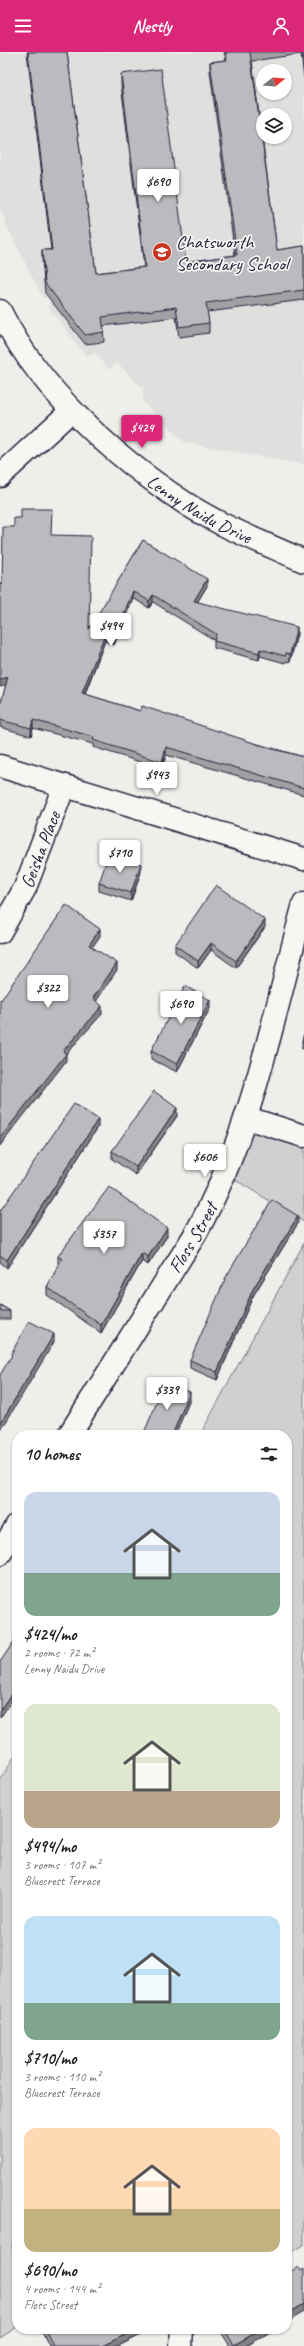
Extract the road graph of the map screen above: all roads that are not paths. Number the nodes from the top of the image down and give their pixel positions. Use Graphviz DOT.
graph roads {
  1 [pos="0,310"];
  2 [pos="71,411"];
  3 [pos="0,476"];
  4 [pos="304,561"];
  5 [pos="0,766"];
  6 [pos="64,786"];
  7 [pos="304,859"];
  8 [pos="304,904"];
  9 [pos="0,932"];
  10 [pos="247,1118"];
  11 [pos="304,1136"];
  12 [pos="72,1430"];
  13 [pos="12,1534"];
  14 [pos="0,1554"];
  15 [pos="182,2334"];
  16 [pos="181,2346"];
  1 -- 2 [label="street, Lenny Naidu Drive"];
  2 -- 3 [label="street"];
  2 -- 4 [label="street, Lenny Naidu Drive"];
  5 -- 6 [label="street"];
  6 -- 7 [label="street"];
  6 -- 9 [label="street, Geisha Place"];
  8 -- 10 [label="street, Floss Street"];
  10 -- 11 [label="street"];
  10 -- 12 [label="street, Floss Street"];
  13 -- 14 [label="street"];
  15 -- 16 [label="street"];
}
